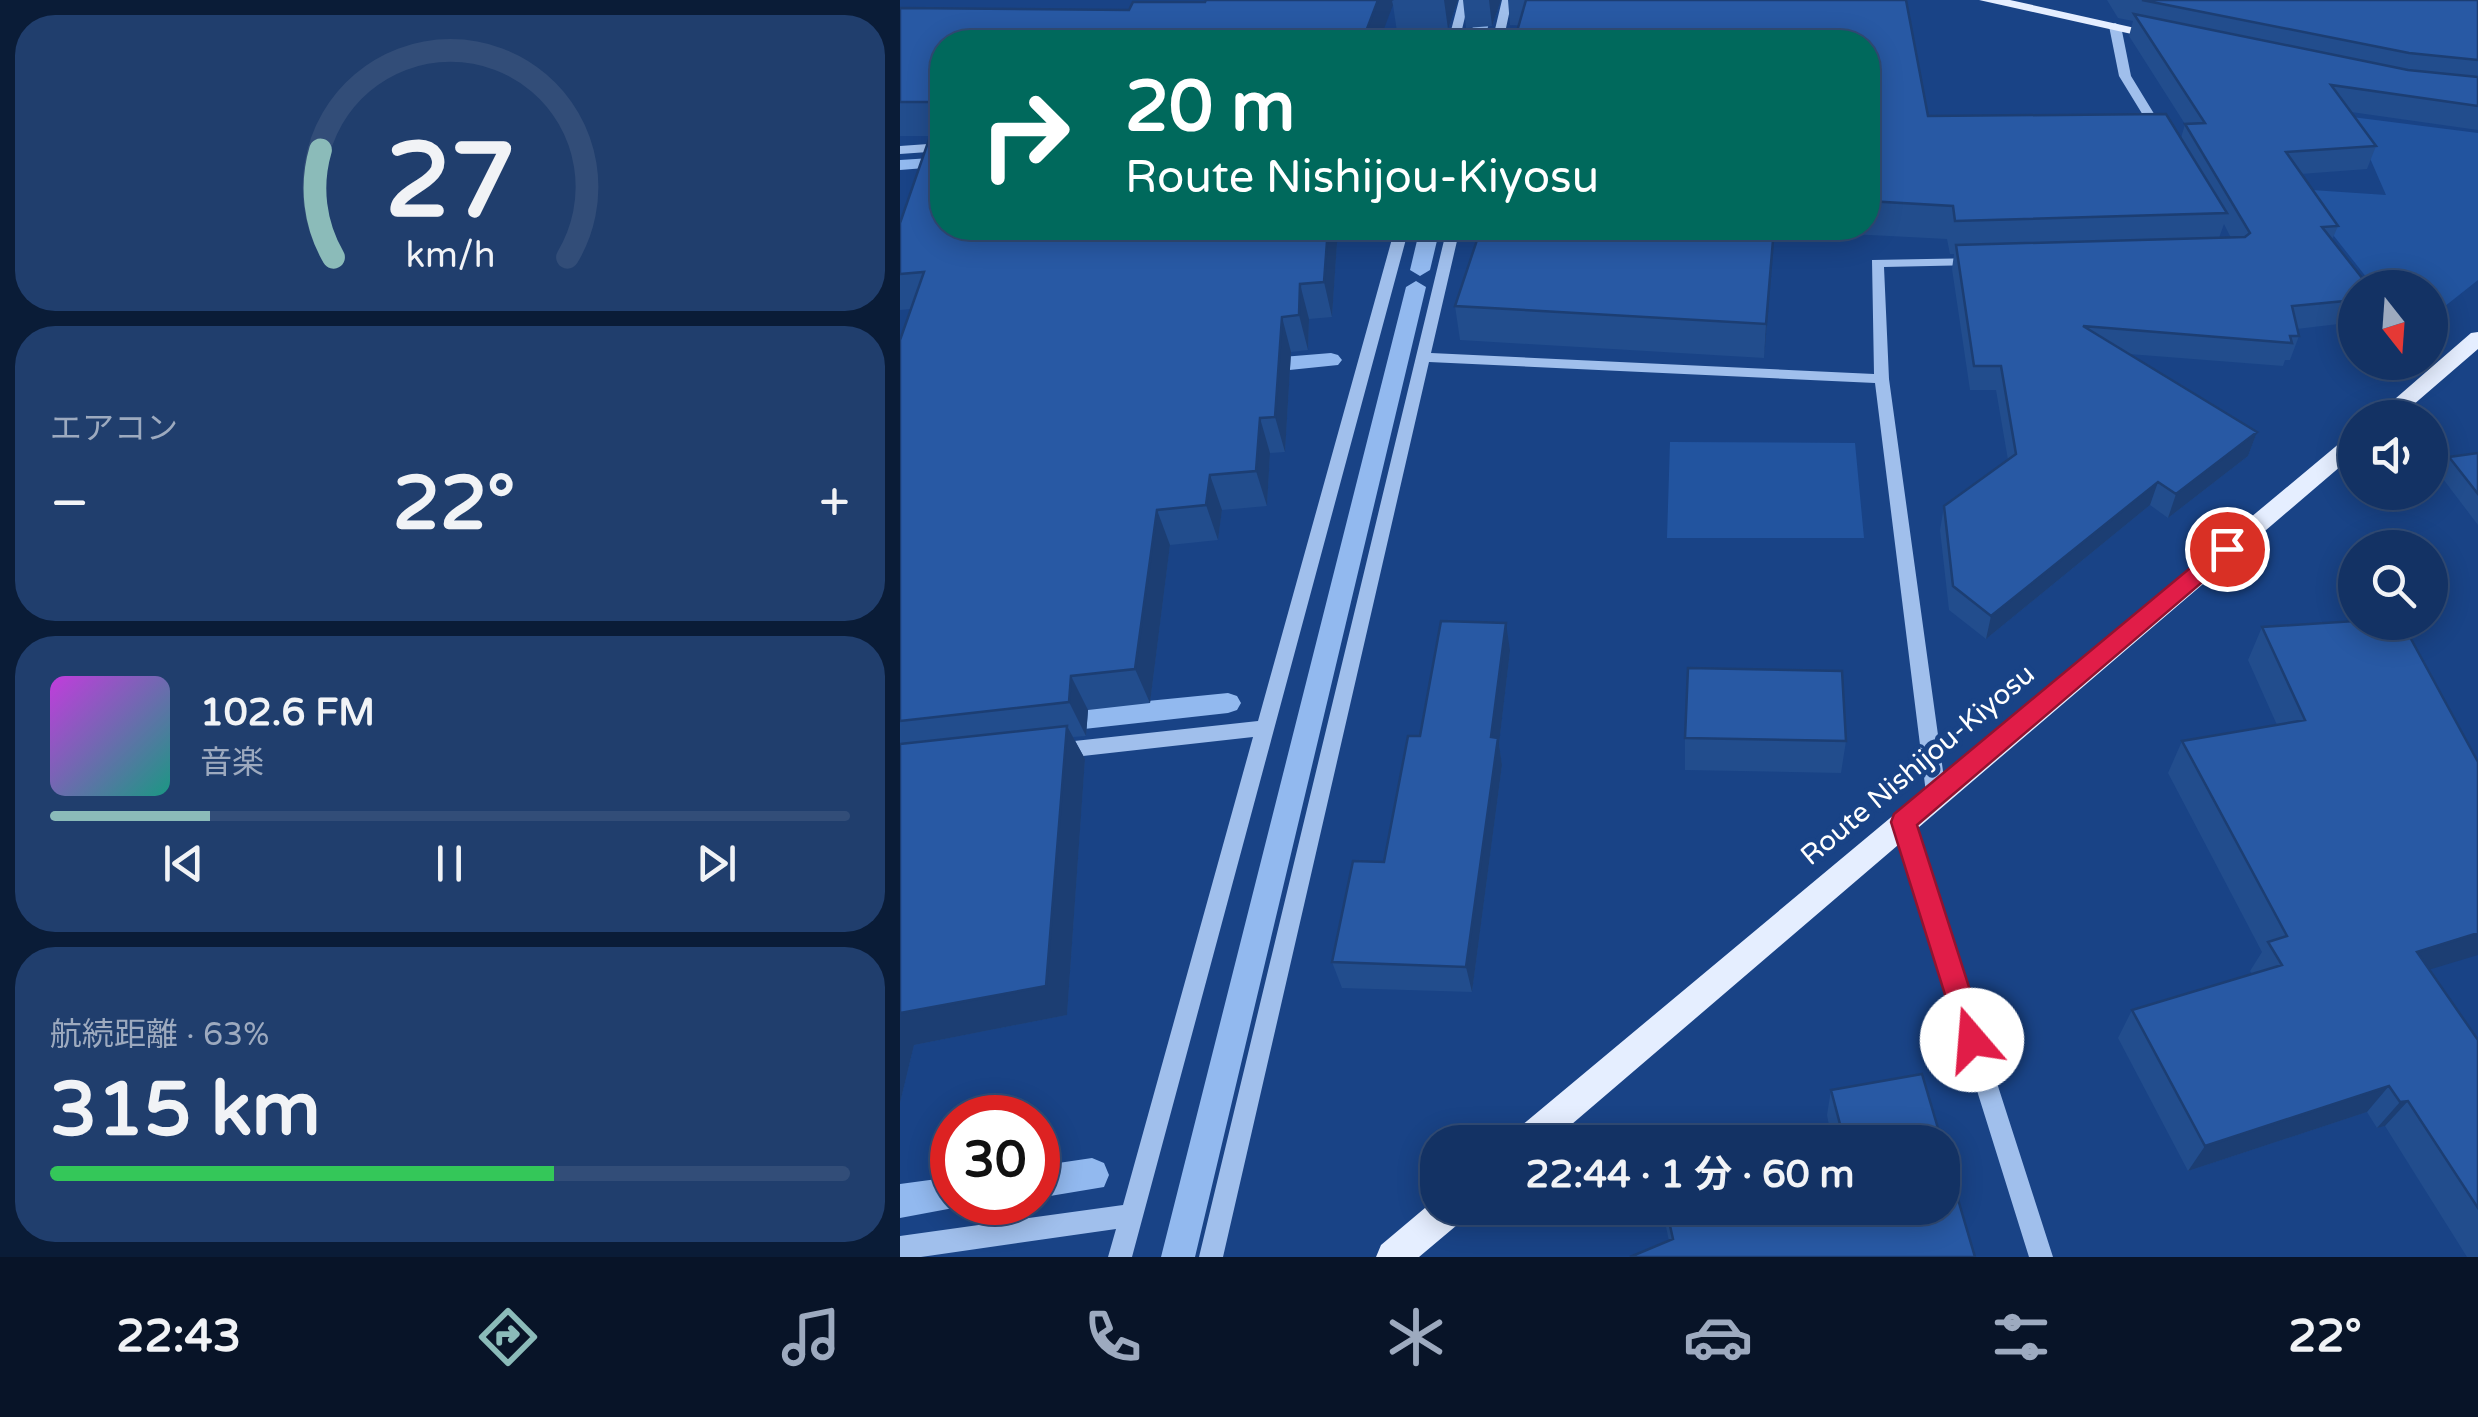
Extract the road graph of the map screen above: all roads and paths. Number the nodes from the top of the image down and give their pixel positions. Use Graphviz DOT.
graph roads {
  1 [pos="1464,0"];
  2 [pos="1507,0"];
  3 [pos="1987,0"];
  4 [pos="2115,26"];
  5 [pos="1456,30"];
  6 [pos="1500,30"];
  7 [pos="2172,38"];
  8 [pos="930,147"];
  9 [pos="900,150"];
  10 [pos="2174,157"];
  11 [pos="1399,240"];
  12 [pos="1450,240"];
  13 [pos="1995,260"];
  14 [pos="2478,338"];
  15 [pos="1423,357"];
  16 [pos="1882,379"];
  17 [pos="2405,400"];
  18 [pos="2338,456"];
  19 [pos="1265,728"];
  20 [pos="1034,753"];
  21 [pos="1936,794"];
  22 [pos="1903,822"];
  23 [pos="1546,1125"];
  24 [pos="1132,1215"];
  25 [pos="1430,1225"];
  26 [pos="900,1248"];
  27 [pos="1120,1257"];
  28 [pos="1211,1257"];
  29 [pos="1393,1257"];
  30 [pos="2041,1257"];
  1 -- 5 [label="street"];
  2 -- 6 [label="street"];
  3 -- 4 [label="main road"];
  4 -- 7 [label="main road"];
  4 -- 10 [label="street"];
  8 -- 9 [label="street"];
  11 -- 19 [label="street"];
  12 -- 15 [label="street"];
  13 -- 16 [label="street"];
  14 -- 17 [label="main road"];
  15 -- 16 [label="street"];
  15 -- 28 [label="street"];
  16 -- 21 [label="street"];
  18 -- 21 [label="main road, Route Nishijou-Kiyosu"];
  19 -- 20 [label="street"];
  19 -- 24 [label="street"];
  21 -- 22 [label="main road, Route Nishijou-Kiyosu"];
  22 -- 23 [label="main road, Route Nishijou-Kiyosu"];
  22 -- 30 [label="street"];
  24 -- 26 [label="street"];
  24 -- 27 [label="street"];
  25 -- 29 [label="main road"];
}
